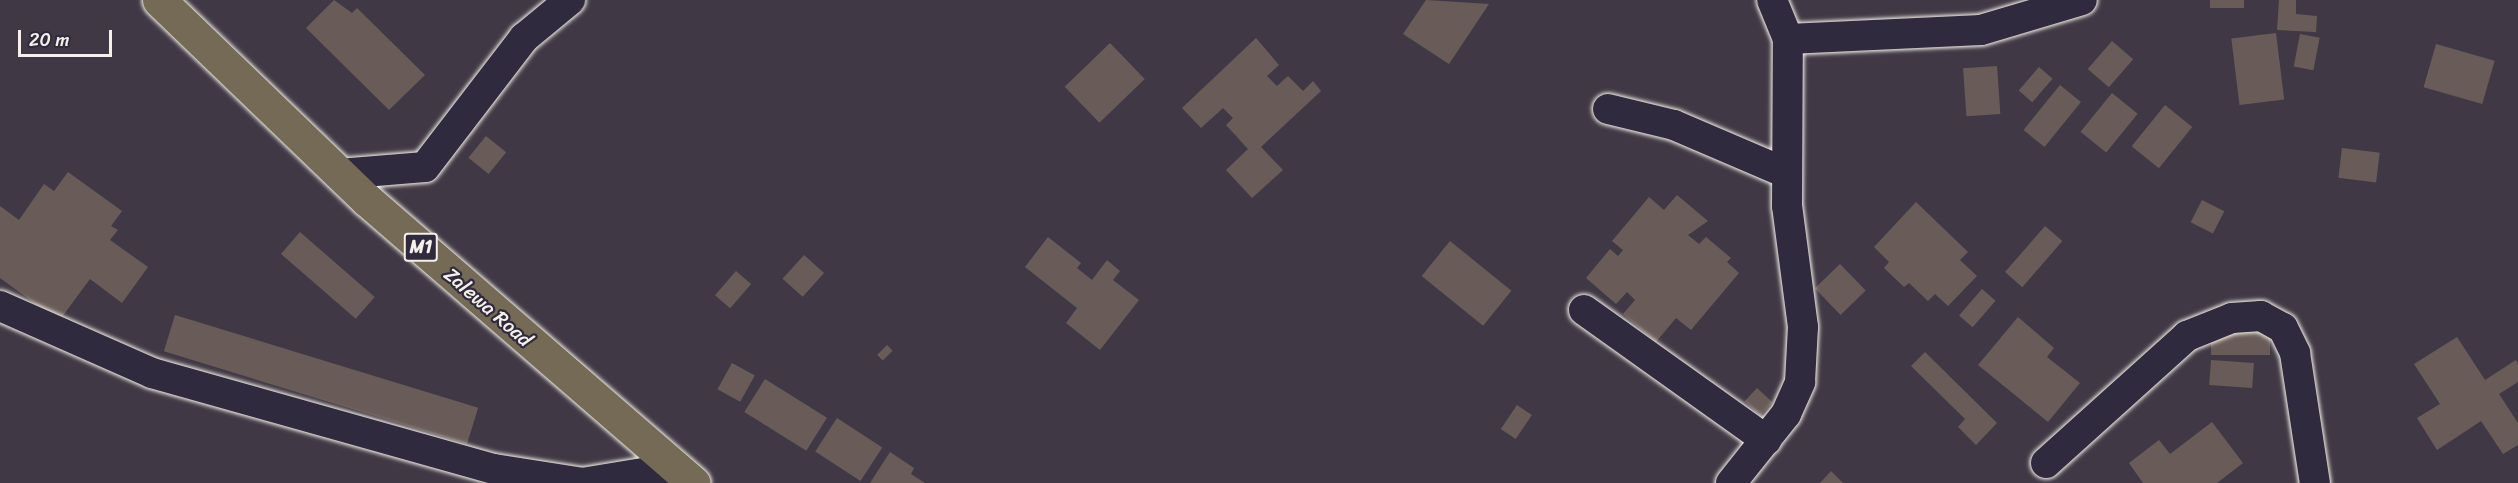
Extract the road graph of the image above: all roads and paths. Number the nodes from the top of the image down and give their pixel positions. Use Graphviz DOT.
graph roads {
  1 [pos="159,0"];
  2 [pos="570,0"];
  3 [pos="1772,0"];
  4 [pos="2082,0"];
  5 [pos="1788,39"];
  6 [pos="1608,109"];
  7 [pos="1786,173"];
  8 [pos="339,174"];
  9 [pos="0,306"];
  10 [pos="1584,310"];
  11 [pos="1766,440"];
  12 [pos="2046,463"];
  13 [pos="489,476"];
  14 [pos="683,476"];
  15 [pos="1731,483"];
  16 [pos="2315,483"];
  1 -- 8 [label="highway, Zalewa Road / M1"];
  2 -- 8 [label="street"];
  3 -- 5 [label="street"];
  4 -- 5 [label="street"];
  5 -- 7 [label="street"];
  6 -- 7 [label="street"];
  7 -- 11 [label="street"];
  8 -- 14 [label="highway, Zalewa Road / M1"];
  9 -- 13 [label="street"];
  10 -- 11 [label="street"];
  11 -- 15 [label="street"];
  12 -- 16 [label="street"];
  13 -- 14 [label="street"];
}
